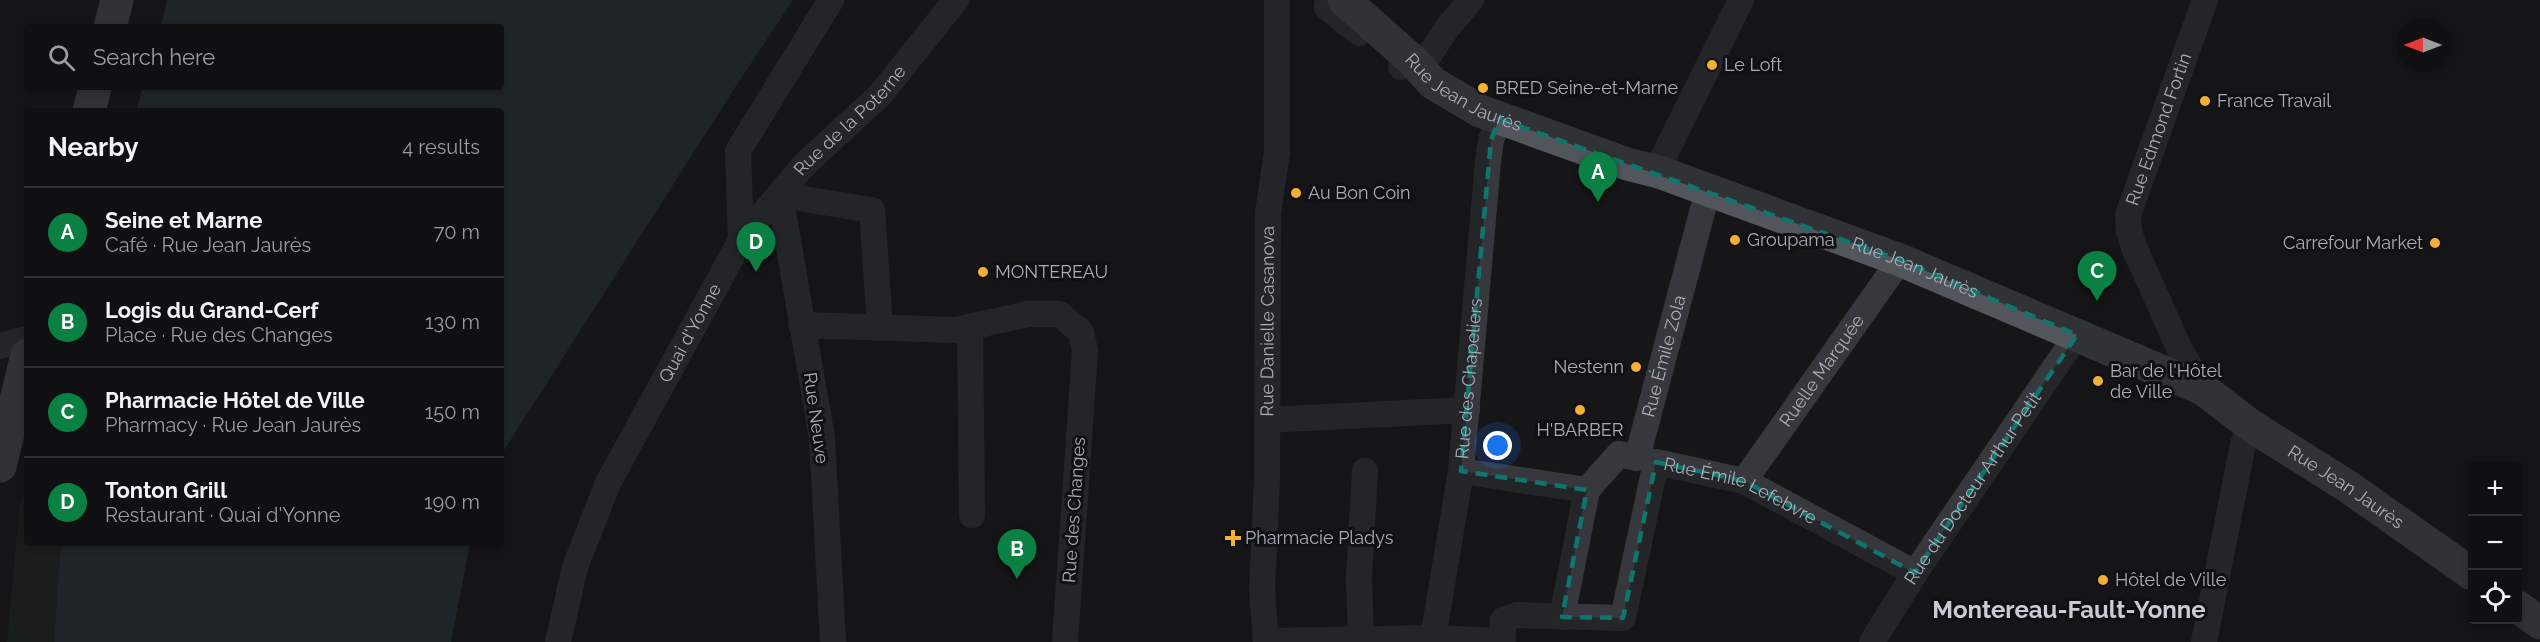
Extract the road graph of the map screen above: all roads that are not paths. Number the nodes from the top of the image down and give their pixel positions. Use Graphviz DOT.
graph roads {
  1 [pos="117,0"];
  2 [pos="831,0"];
  3 [pos="956,0"];
  4 [pos="1328,0"];
  5 [pos="1344,0"];
  6 [pos="1471,0"];
  7 [pos="1741,0"];
  8 [pos="2205,0"];
  9 [pos="1281,3"];
  10 [pos="111,24"];
  11 [pos="1412,60"];
  12 [pos="94,90"];
  13 [pos="90,108"];
  14 [pos="1499,119"];
  15 [pos="1659,172"];
  16 [pos="1708,190"];
  17 [pos="780,195"];
  18 [pos="741,240"];
  19 [pos="1900,260"];
  20 [pos="801,325"];
  21 [pos="880,327"];
  22 [pos="970,327"];
  23 [pos="2077,335"];
  24 [pos="24,340"];
  25 [pos="0,346"];
  26 [pos="24,367"];
  27 [pos="2203,389"];
  28 [pos="1467,410"];
  29 [pos="1267,420"];
  30 [pos="2250,425"];
  31 [pos="1647,460"];
  32 [pos="0,466"];
  33 [pos="1365,471"];
  34 [pos="1461,471"];
  35 [pos="1744,482"];
  36 [pos="1587,490"];
  37 [pos="972,515"];
  38 [pos="2468,571"];
  39 [pos="1915,573"];
  40 [pos="2522,610"];
  41 [pos="1562,617"];
  42 [pos="2540,623"];
  43 [pos="1503,634"];
  44 [pos="1433,638"];
  45 [pos="1361,640"];
  46 [pos="558,642"];
  47 [pos="833,642"];
  48 [pos="1065,642"];
  49 [pos="1266,642"];
  50 [pos="1872,642"];
  51 [pos="2204,642"];
  1 -- 10 [label="main road"];
  2 -- 18 [label="street"];
  3 -- 17 [label="street, Rue de la Poterne"];
  4 -- 11 [label="street"];
  5 -- 11 [label="main road, Rue Jean Jaurès"];
  6 -- 11 [label="street"];
  7 -- 15 [label="street"];
  8 -- 27 [label="street, Rue Edmond Fortin"];
  9 -- 29 [label="street, Rue Danielle Casanova"];
  11 -- 14 [label="main road, Rue Jean Jaurès"];
  12 -- 13 [label="main road"];
  14 -- 15 [label="main road, Rue Jean Jaurès"];
  14 -- 28 [label="street, Rue des Chapeliers"];
  15 -- 16 [label="main road, Rue Jean Jaurès"];
  16 -- 19 [label="main road, Rue Jean Jaurès"];
  16 -- 31 [label="street, Rue Émile Zola"];
  17 -- 18 [label="street, Rue de la Poterne"];
  17 -- 20 [label="street, Rue Neuve"];
  17 -- 21 [label="street"];
  18 -- 46 [label="street, Quai d'Yonne"];
  19 -- 23 [label="main road, Rue Jean Jaurès"];
  19 -- 35 [label="street, Ruelle Marquée"];
  20 -- 21 [label="street, Rue des Changes"];
  20 -- 47 [label="street, Rue Neuve"];
  21 -- 22 [label="street, Rue des Changes"];
  22 -- 37 [label="street"];
  22 -- 48 [label="street, Rue des Changes"];
  23 -- 27 [label="main road, Rue Jean Jaurès"];
  23 -- 39 [label="street, Rue du Docteur Arthur Petit"];
  24 -- 25 [label="street"];
  26 -- 32 [label="main road"];
  27 -- 30 [label="main road, Rue Jean Jaurès"];
  28 -- 29 [label="street"];
  28 -- 34 [label="street, Rue des Chapeliers"];
  29 -- 49 [label="street, Rue Danielle Casanova"];
  30 -- 38 [label="main road, Rue Jean Jaurès"];
  30 -- 51 [label="street"];
  31 -- 35 [label="street, Rue Émile Lefebvre"];
  31 -- 36 [label="street"];
  31 -- 41 [label="street, Rue Émile Lefebvre"];
  33 -- 45 [label="street"];
  34 -- 36 [label="street"];
  34 -- 44 [label="street, Rue des Chapeliers"];
  35 -- 39 [label="street, Rue Émile Lefebvre"];
  36 -- 41 [label="street"];
  39 -- 50 [label="street, Rue du Docteur Arthur Petit"];
  40 -- 42 [label="main road"];
  41 -- 43 [label="street"];
  43 -- 44 [label="street"];
  44 -- 45 [label="street"];
  45 -- 49 [label="street"];
}
